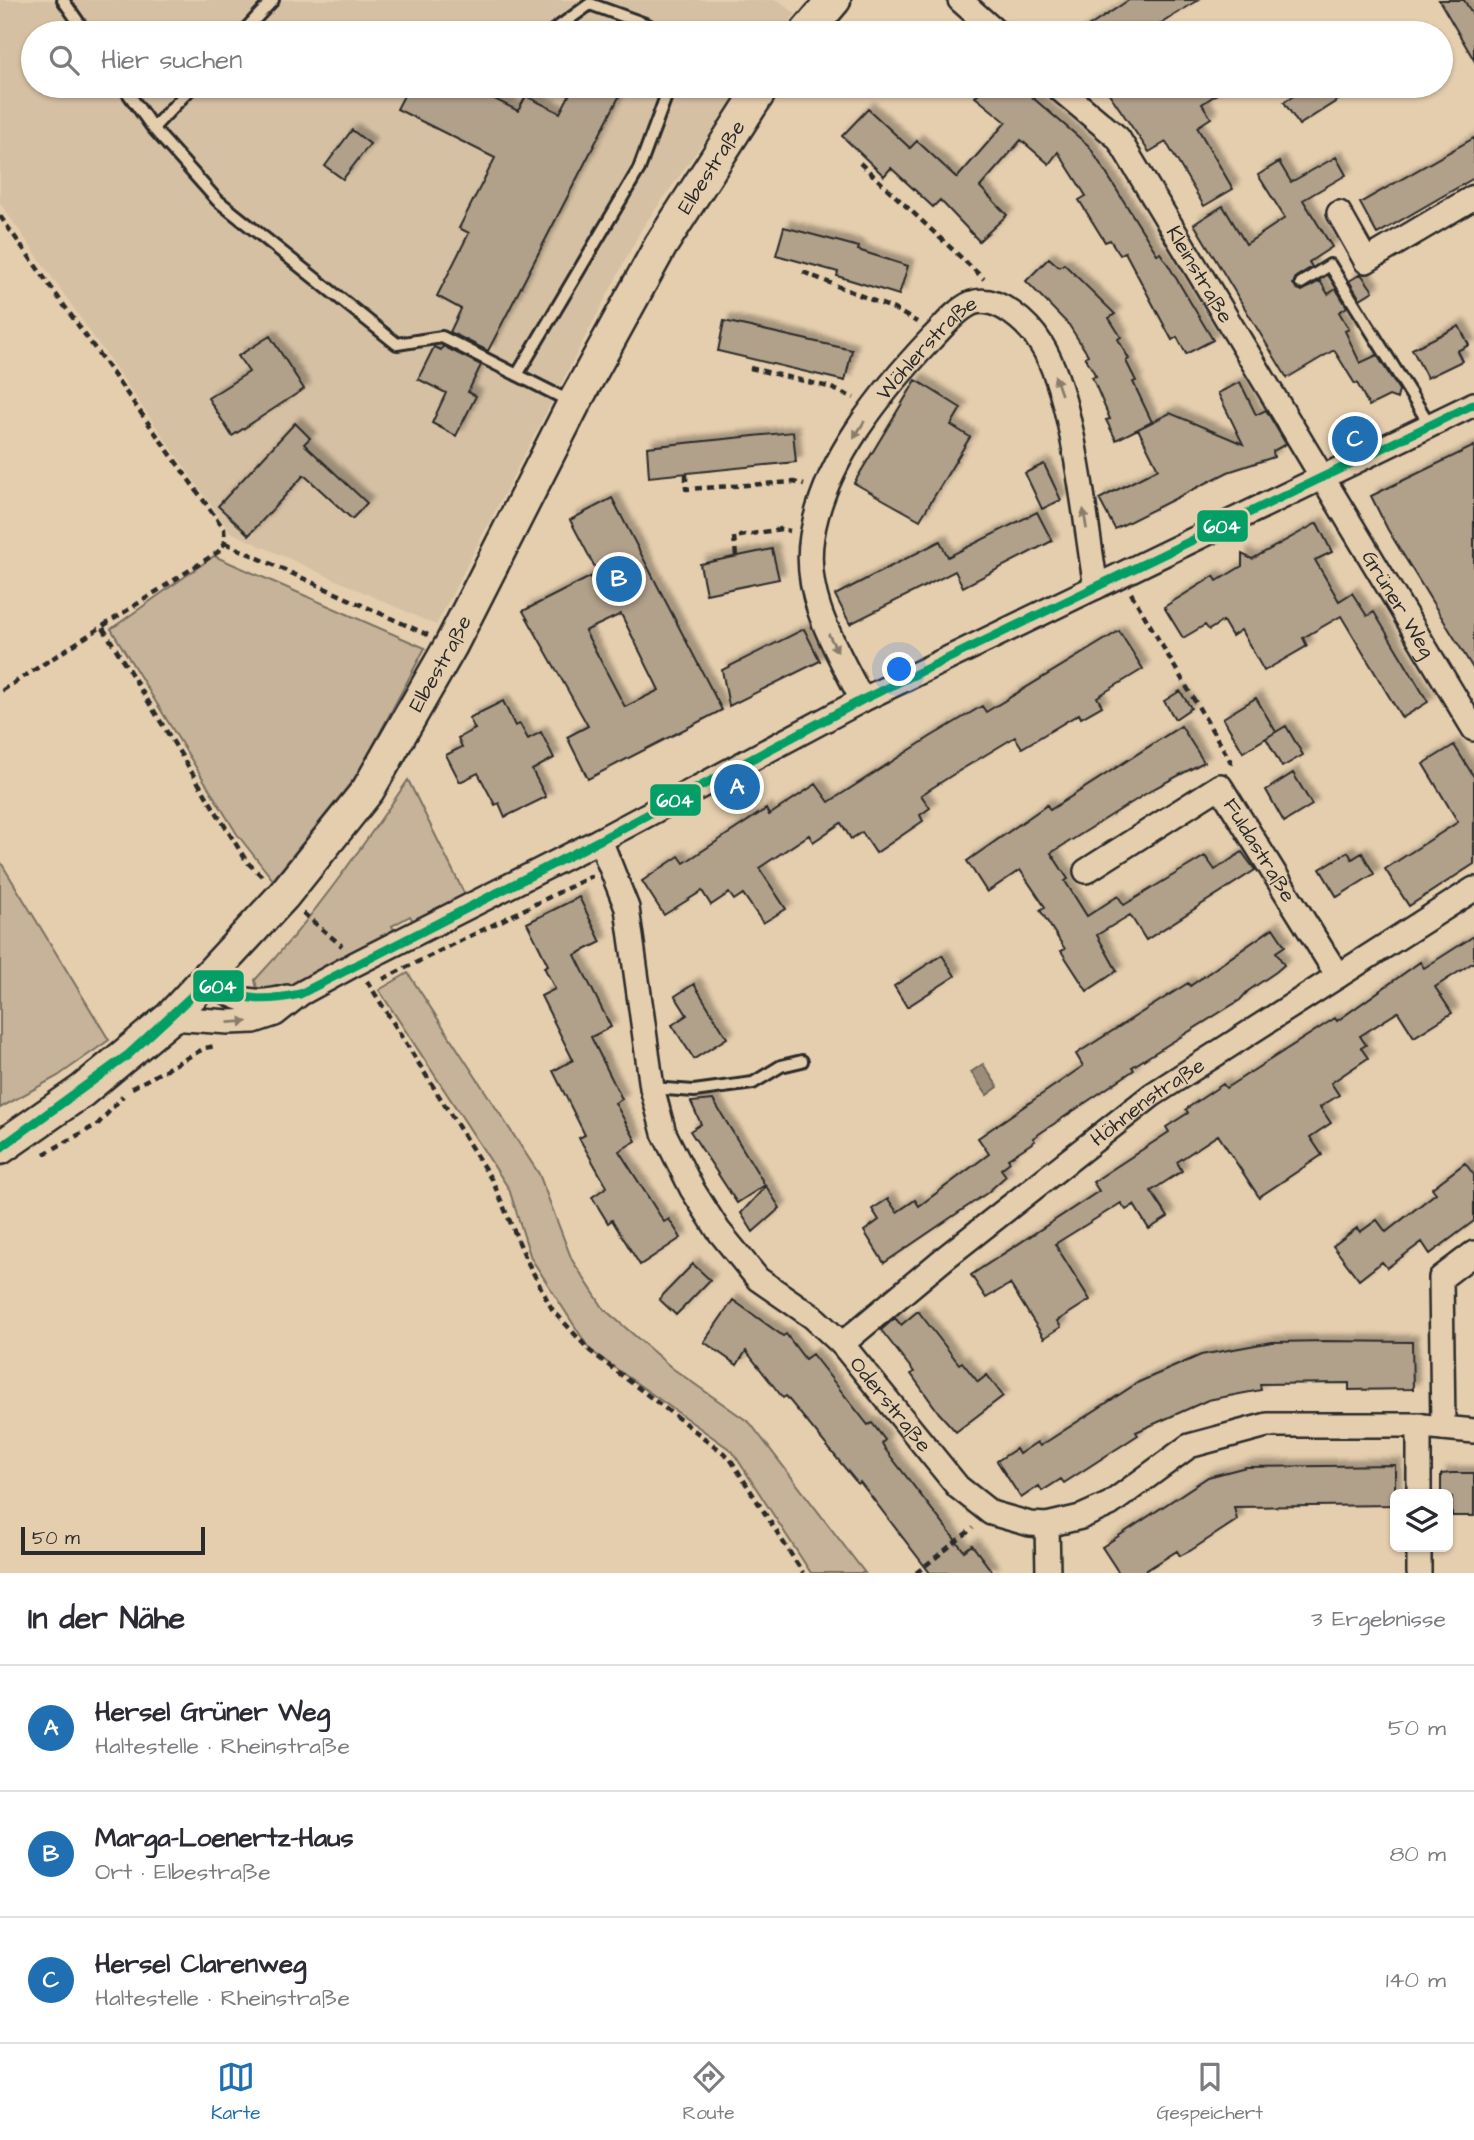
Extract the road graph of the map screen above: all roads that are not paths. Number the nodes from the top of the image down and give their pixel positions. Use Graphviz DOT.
graph roads {
  1 [pos="63,0"];
  2 [pos="272,0"];
  3 [pos="834,0"];
  4 [pos="960,0"];
  5 [pos="78,21"];
  6 [pos="253,21"];
  7 [pos="567,21"];
  8 [pos="637,21"];
  9 [pos="816,21"];
  10 [pos="984,21"];
  11 [pos="132,98"];
  12 [pos="182,98"];
  13 [pos="665,98"];
  14 [pos="755,98"];
  15 [pos="1070,98"];
  16 [pos="153,128"];
  17 [pos="1474,197"];
  18 [pos="1339,213"];
  19 [pos="1301,283"];
  20 [pos="517,374"];
  21 [pos="574,403"];
  22 [pos="1474,404"];
  23 [pos="1430,425"];
  24 [pos="1322,480"];
  25 [pos="1096,587"];
  26 [pos="862,700"];
  27 [pos="1474,729"];
  28 [pos="600,840"];
  29 [pos="1086,871"];
  30 [pos="1474,889"];
  31 [pos="1338,976"];
  32 [pos="209,980"];
  33 [pos="300,994"];
  34 [pos="170,1018"];
  35 [pos="803,1061"];
  36 [pos="652,1088"];
  37 [pos="0,1148"];
  38 [pos="1474,1253"];
  39 [pos="842,1344"];
  40 [pos="1419,1425"];
  41 [pos="1443,1428"];
  42 [pos="1474,1431"];
  43 [pos="1419,1489"];
  44 [pos="1047,1525"];
  45 [pos="1419,1552"];
  46 [pos="1048,1573"];
  47 [pos="1419,1573"];
  1 -- 5 [label="lane"];
  2 -- 6 [label="lane"];
  3 -- 9 [label="main road"];
  4 -- 10 [label="street"];
  7 -- 8 [label="lane"];
  11 -- 16 [label="lane"];
  12 -- 16 [label="lane"];
  13 -- 20 [label="lane"];
  14 -- 21 [label="main road, Elbestraße"];
  15 -- 24 [label="street, Kleinstraße"];
  16 -- 20 [label="lane"];
  17 -- 18 [label="street"];
  19 -- 23 [label="lane"];
  20 -- 21 [label="lane"];
  21 -- 32 [label="main road, Elbestraße"];
  22 -- 23 [label="street"];
  23 -- 24 [label="street"];
  24 -- 25 [label="street"];
  24 -- 27 [label="street, Grüner Weg"];
  25 -- 26 [label="street"];
  25 -- 26 [label="street, Wöhlerstraße, one-way"];
  26 -- 28 [label="street"];
  28 -- 33 [label="street"];
  28 -- 36 [label="street, Oderstraße"];
  29 -- 31 [label="street, Fuldastraße"];
  30 -- 31 [label="street, Höhnenstraße"];
  31 -- 39 [label="street, Höhnenstraße"];
  32 -- 33 [label="street"];
  32 -- 34 [label="main road, Elbestraße"];
  34 -- 33 [label="street, one-way"];
  34 -- 37 [label="main road, Elbestraße"];
  35 -- 36 [label="lane"];
  36 -- 39 [label="street, Oderstraße"];
  38 -- 41 [label="street"];
  39 -- 44 [label="street, Oderstraße"];
  40 -- 41 [label="street, Oderstraße"];
  40 -- 43 [label="street"];
  40 -- 44 [label="street, Oderstraße"];
  41 -- 42 [label="street, Oderstraße"];
  44 -- 46 [label="street"];
  45 -- 47 [label="street"];
}
